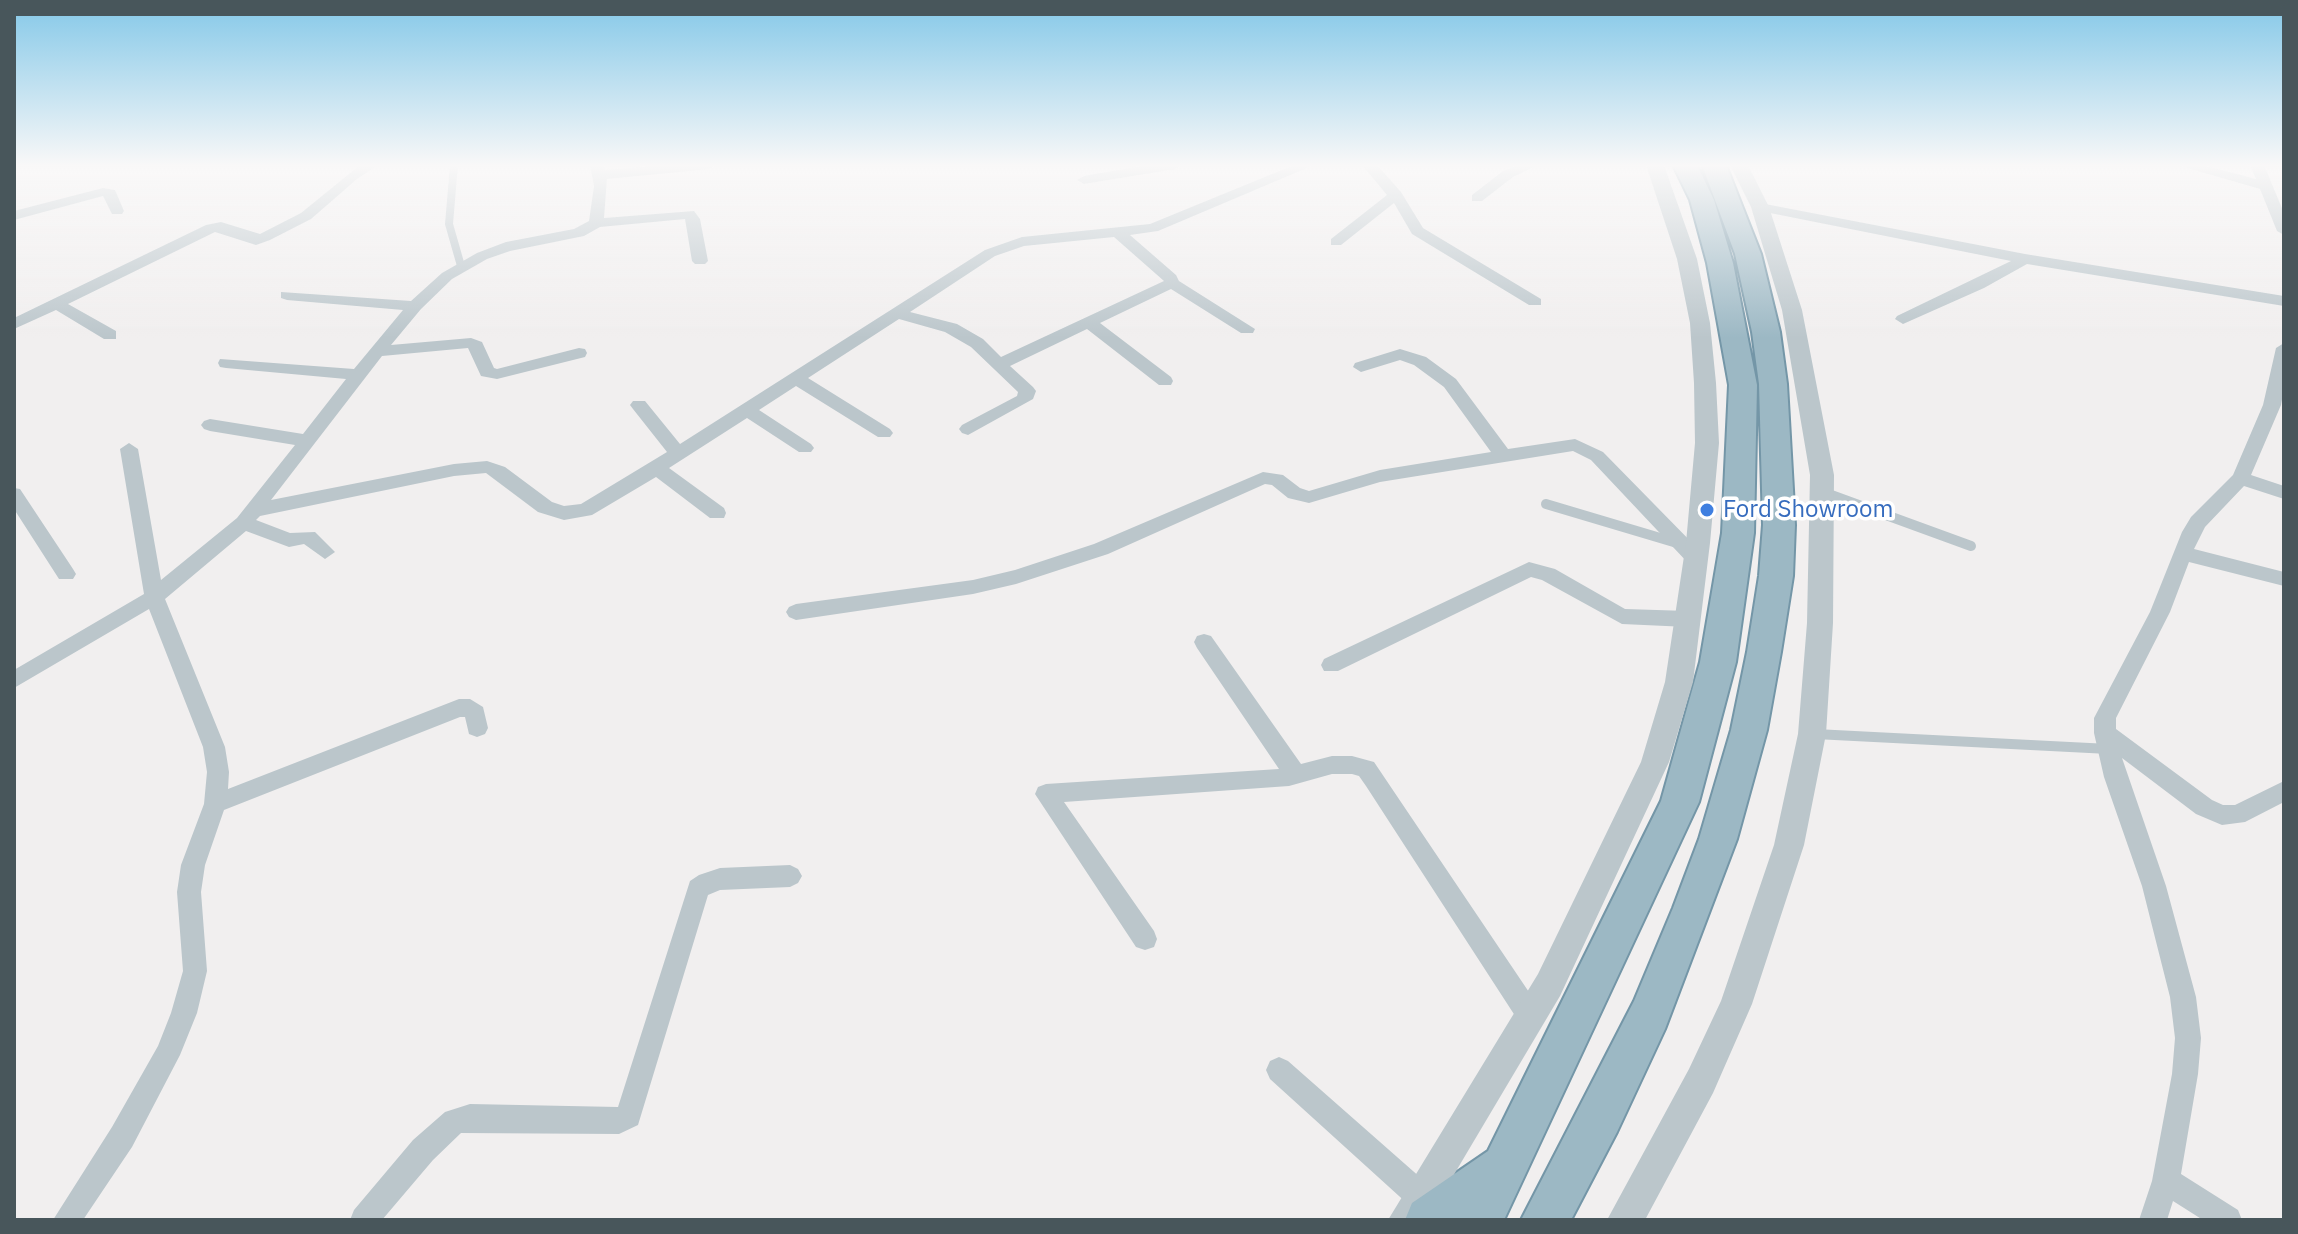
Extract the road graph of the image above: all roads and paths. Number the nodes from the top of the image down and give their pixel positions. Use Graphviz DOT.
graph roads {
  1 [pos="293,223"];
  2 [pos="449,223"];
  3 [pos="596,223"];
  4 [pos="600,223"];
  5 [pos="694,223"];
  6 [pos="1166,223"];
  7 [pos="1361,223"];
  8 [pos="1412,223"];
  9 [pos="1675,223"];
  10 [pos="1708,223"];
  11 [pos="1736,223"];
  12 [pos="1765,223"];
  13 [pos="1839,223"];
  14 [pos="1119,233"];
  15 [pos="1336,242"];
  16 [pos="2025,259"];
  17 [pos="700,261"];
  18 [pos="461,266"];
  19 [pos="1172,283"];
  20 [pos="287,295"];
  21 [pos="2284,301"];
  22 [pos="1535,302"];
  23 [pos="56,303"];
  24 [pos="415,306"];
  25 [pos="897,313"];
  26 [pos="1903,319"];
  27 [pos="1089,323"];
  28 [pos="14,324"];
  29 [pos="1247,329"];
  30 [pos="110,335"];
  31 [pos="2284,348"];
  32 [pos="377,351"];
  33 [pos="579,353"];
  34 [pos="226,363"];
  35 [pos="1000,364"];
  36 [pos="1361,367"];
  37 [pos="359,375"];
  38 [pos="796,378"];
  39 [pos="1165,381"];
  40 [pos="639,405"];
  41 [pos="2278,406"];
  42 [pos="747,410"];
  43 [pos="210,425"];
  44 [pos="968,429"];
  45 [pos="884,433"];
  46 [pos="308,441"];
  47 [pos="805,448"];
  48 [pos="129,449"];
  49 [pos="678,454"];
  50 [pos="1503,455"];
  51 [pos="656,468"];
  52 [pos="2241,478"];
  53 [pos="1822,492"];
  54 [pos="2284,493"];
  55 [pos="14,494"];
  56 [pos="1546,504"];
  57 [pos="717,513"];
  58 [pos="251,516"];
  59 [pos="1971,546"];
  60 [pos="325,552"];
  61 [pos="1690,552"];
  62 [pos="2181,553"];
  63 [pos="66,574"];
  64 [pos="2284,579"];
  65 [pos="154,597"];
  66 [pos="796,612"];
  67 [pos="1688,619"];
  68 [pos="1204,642"];
  69 [pos="1331,665"];
  70 [pos="14,680"];
  71 [pos="477,728"];
  72 [pos="1812,734"];
  73 [pos="2107,741"];
  74 [pos="1296,775"];
  75 [pos="2284,791"];
  76 [pos="215,804"];
  77 [pos="790,876"];
  78 [pos="1145,939"];
  79 [pos="1530,1016"];
  80 [pos="1279,1070"];
  81 [pos="1507,1166"];
  82 [pos="2166,1181"];
  83 [pos="1418,1212"];
  84 [pos="67,1220"];
  85 [pos="364,1220"];
  86 [pos="1479,1220"];
  87 [pos="1545,1220"];
  88 [pos="1625,1220"];
  89 [pos="2153,1220"];
  90 [pos="2228,1220"];
  1 -- 23 [label="street"];
  2 -- 18 [label="lane"];
  3 -- 4 [label="street"];
  3 -- 18 [label="street"];
  5 -- 17 [label="street"];
  6 -- 14 [label="street"];
  7 -- 15 [label="street"];
  8 -- 22 [label="street"];
  9 -- 61 [label="street"];
  10 -- 81 [label="highway"];
  11 -- 87 [label="highway"];
  12 -- 53 [label="street"];
  13 -- 16 [label="street"];
  14 -- 19 [label="street"];
  14 -- 25 [label="street"];
  16 -- 21 [label="street"];
  16 -- 26 [label="street"];
  18 -- 24 [label="street"];
  19 -- 27 [label="street"];
  19 -- 29 [label="street"];
  20 -- 24 [label="street"];
  23 -- 28 [label="street"];
  23 -- 30 [label="street"];
  24 -- 32 [label="street"];
  25 -- 35 [label="street"];
  25 -- 38 [label="street"];
  27 -- 35 [label="street"];
  27 -- 39 [label="street"];
  31 -- 41 [label="street"];
  32 -- 33 [label="street"];
  32 -- 37 [label="street"];
  34 -- 37 [label="street"];
  35 -- 44 [label="street"];
  36 -- 50 [label="street"];
  37 -- 46 [label="street"];
  38 -- 42 [label="street"];
  38 -- 45 [label="street"];
  40 -- 49 [label="street"];
  41 -- 52 [label="street"];
  42 -- 47 [label="street"];
  42 -- 49 [label="street"];
  43 -- 46 [label="street"];
  46 -- 58 [label="street"];
  48 -- 65 [label="street"];
  49 -- 51 [label="street"];
  50 -- 61 [label="street"];
  50 -- 66 [label="street"];
  51 -- 57 [label="street"];
  51 -- 58 [label="street"];
  52 -- 54 [label="street"];
  52 -- 62 [label="street"];
  53 -- 59 [label="lane"];
  53 -- 72 [label="street"];
  55 -- 63 [label="street"];
  56 -- 61 [label="lane"];
  58 -- 60 [label="street"];
  58 -- 65 [label="street"];
  61 -- 67 [label="street"];
  62 -- 64 [label="street"];
  62 -- 73 [label="street"];
  65 -- 70 [label="street"];
  65 -- 76 [label="street"];
  67 -- 69 [label="street"];
  67 -- 79 [label="street"];
  68 -- 74 [label="street"];
  71 -- 76 [label="street"];
  72 -- 73 [label="lane"];
  72 -- 88 [label="street"];
  73 -- 75 [label="street"];
  73 -- 82 [label="street"];
  74 -- 78 [label="street"];
  74 -- 79 [label="street"];
  76 -- 84 [label="street"];
  77 -- 85 [label="street"];
  79 -- 83 [label="street"];
  80 -- 83 [label="street"];
  81 -- 83 [label="highway"];
  81 -- 86 [label="highway"];
  82 -- 89 [label="street"];
  82 -- 90 [label="street"];
}
